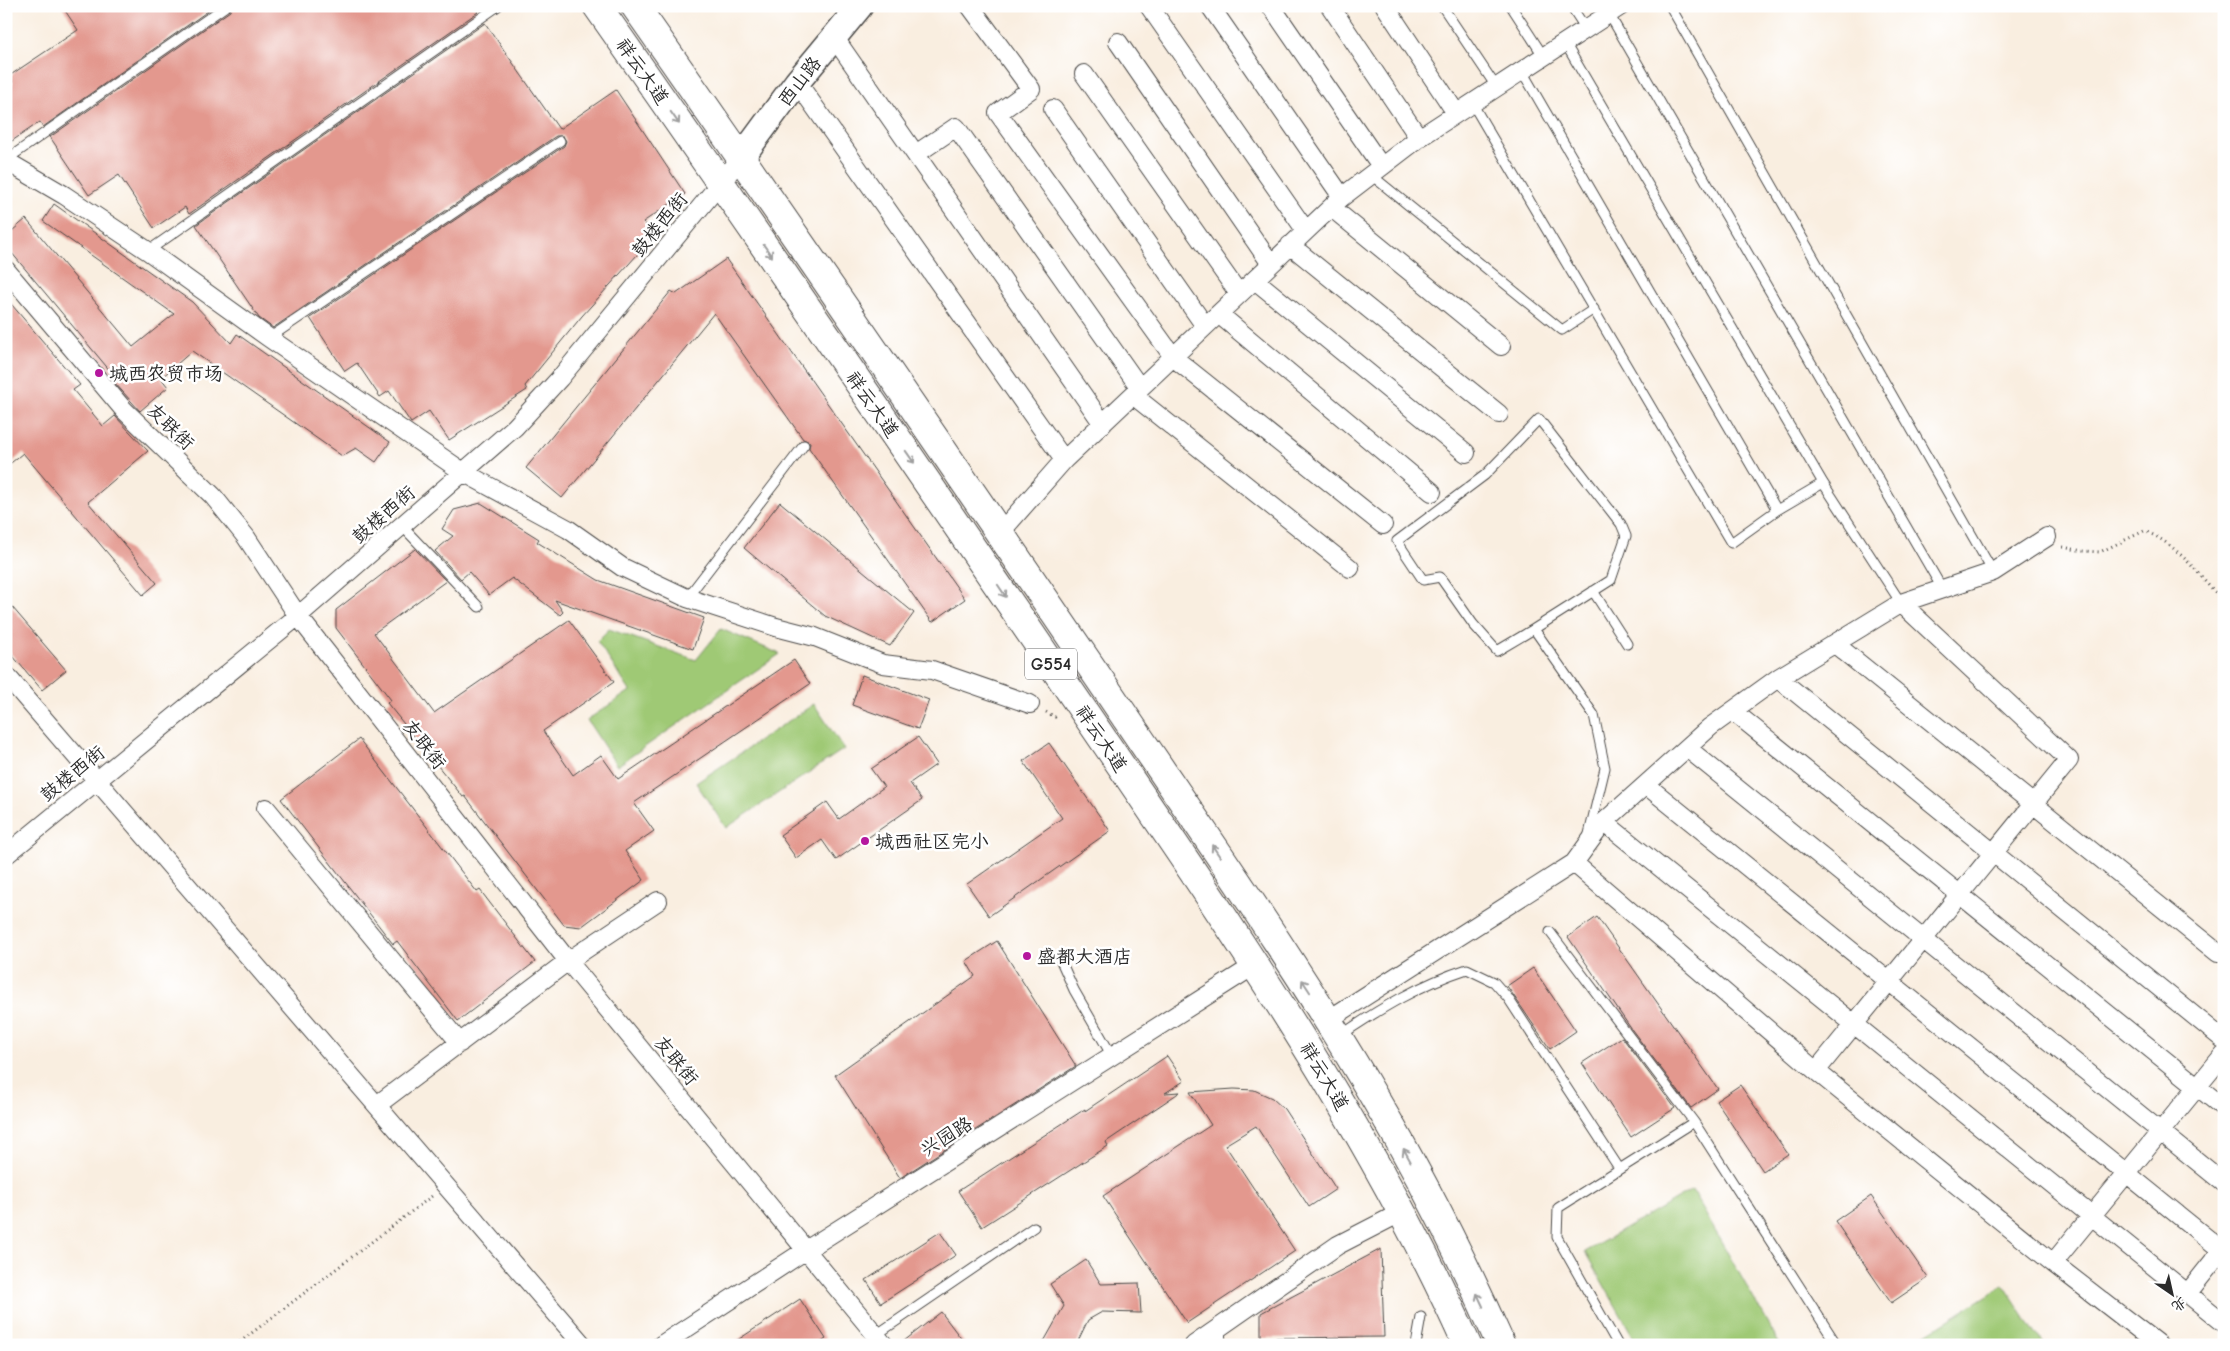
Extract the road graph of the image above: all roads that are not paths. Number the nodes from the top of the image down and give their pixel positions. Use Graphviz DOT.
graph roads {
  1 [pos="226,6"];
  2 [pos="498,6"];
  3 [pos="597,6"];
  4 [pos="635,6"];
  5 [pos="860,6"];
  6 [pos="970,6"];
  7 [pos="1148,6"];
  8 [pos="1210,6"];
  9 [pos="1271,6"];
  10 [pos="1330,6"];
  11 [pos="1385,6"];
  12 [pos="1442,6"];
  13 [pos="1512,6"];
  14 [pos="1571,6"];
  15 [pos="1670,6"];
  16 [pos="1615,10"];
  17 [pos="1586,29"];
  18 [pos="834,37"];
  19 [pos="1118,42"];
  20 [pos="1565,43"];
  21 [pos="1544,57"];
  22 [pos="1522,71"];
  23 [pos="1084,74"];
  24 [pos="797,82"];
  25 [pos="1497,88"];
  26 [pos="1472,103"];
  27 [pos="1053,109"];
  28 [pos="1456,113"];
  29 [pos="1419,138"];
  30 [pos="560,141"];
  31 [pos="916,154"];
  32 [pos="741,158"];
  33 [pos="6,160"];
  34 [pos="1375,170"];
  35 [pos="720,182"];
  36 [pos="1337,202"];
  37 [pos="1306,231"];
  38 [pos="1290,245"];
  39 [pos="148,250"];
  40 [pos="1271,264"];
  41 [pos="6,270"];
  42 [pos="1255,280"];
  43 [pos="1239,294"];
  44 [pos="1594,310"];
  45 [pos="1220,315"];
  46 [pos="1205,326"];
  47 [pos="269,338"];
  48 [pos="1500,346"];
  49 [pos="1174,358"];
  50 [pos="1137,392"];
  51 [pos="1499,414"];
  52 [pos="1102,424"];
  53 [pos="804,445"];
  54 [pos="1466,453"];
  55 [pos="1064,460"];
  56 [pos="463,472"];
  57 [pos="1823,483"];
  58 [pos="1432,492"];
  59 [pos="1778,510"];
  60 [pos="1383,525"];
  61 [pos="402,526"];
  62 [pos="1000,533"];
  63 [pos="2047,537"];
  64 [pos="1350,568"];
  65 [pos="1993,572"];
  66 [pos="1943,590"];
  67 [pos="1593,591"];
  68 [pos="687,598"];
  69 [pos="1901,603"];
  70 [pos="479,607"];
  71 [pos="298,616"];
  72 [pos="1534,629"];
  73 [pos="1628,644"];
  74 [pos="1835,644"];
  75 [pos="6,675"];
  76 [pos="1778,678"];
  77 [pos="1030,704"];
  78 [pos="1734,712"];
  79 [pos="1686,748"];
  80 [pos="97,780"];
  81 [pos="1646,785"];
  82 [pos="2033,804"];
  83 [pos="266,808"];
  84 [pos="1604,822"];
  85 [pos="1586,847"];
  86 [pos="1993,853"];
  87 [pos="6,855"];
  88 [pos="1574,863"];
  89 [pos="1960,894"];
  90 [pos="658,901"];
  91 [pos="1550,932"];
  92 [pos="1923,940"];
  93 [pos="2218,954"];
  94 [pos="568,961"];
  95 [pos="1061,961"];
  96 [pos="1255,965"];
  97 [pos="1889,981"];
  98 [pos="1854,1024"];
  99 [pos="1333,1028"];
  100 [pos="2224,1040"];
  101 [pos="460,1043"];
  102 [pos="2224,1054"];
  103 [pos="1112,1056"];
  104 [pos="1816,1071"];
  105 [pos="2197,1086"];
  106 [pos="377,1105"];
  107 [pos="2224,1108"];
  108 [pos="1694,1122"];
  109 [pos="2160,1132"];
  110 [pos="1619,1168"];
  111 [pos="2126,1173"];
  112 [pos="2224,1183"];
  113 [pos="1402,1212"];
  114 [pos="2091,1216"];
  115 [pos="1034,1227"];
  116 [pos="806,1250"];
  117 [pos="2223,1251"];
  118 [pos="2053,1263"];
  119 [pos="2187,1294"];
  120 [pos="1421,1317"];
  121 [pos="2224,1323"];
  122 [pos="1220,1326"];
  123 [pos="880,1340"];
  124 [pos="583,1345"];
  125 [pos="661,1345"];
  126 [pos="1194,1345"];
  127 [pos="1221,1345"];
  128 [pos="1416,1345"];
  129 [pos="1467,1345"];
  130 [pos="1501,1345"];
  131 [pos="1618,1345"];
  132 [pos="1837,1345"];
  133 [pos="2158,1345"];
  1 -- 33 [label="lane"];
  2 -- 39 [label="lane"];
  3 -- 35 [label="highway, 祥云大道 / G554, one-way"];
  4 -- 32 [label="highway, 祥云大道 / G554"];
  5 -- 18 [label="street, 西山路"];
  6 -- 49 [label="street"];
  7 -- 37 [label="street"];
  8 -- 36 [label="street"];
  9 -- 34 [label="street"];
  10 -- 29 [label="street"];
  11 -- 28 [label="street"];
  12 -- 25 [label="lane"];
  13 -- 21 [label="lane"];
  14 -- 17 [label="lane"];
  15 -- 65 [label="lane"];
  16 -- 17 [label="street"];
  16 -- 66 [label="lane"];
  17 -- 20 [label="street"];
  18 -- 24 [label="street, 西山路"];
  18 -- 31 [label="street"];
  19 -- 40 [label="street"];
  20 -- 21 [label="street"];
  20 -- 57 [label="lane"];
  21 -- 22 [label="street"];
  22 -- 25 [label="street"];
  22 -- 59 [label="lane"];
  23 -- 43 [label="street"];
  24 -- 32 [label="street, 西山路"];
  24 -- 55 [label="street"];
  25 -- 26 [label="street"];
  26 -- 28 [label="street"];
  26 -- 44 [label="lane"];
  27 -- 46 [label="street"];
  28 -- 29 [label="street"];
  29 -- 34 [label="street"];
  30 -- 47 [label="lane"];
  31 -- 50 [label="street"];
  31 -- 52 [label="street"];
  32 -- 35 [label="street, 鼓楼西街"];
  32 -- 62 [label="highway, 祥云大道 / G554"];
  33 -- 39 [label="street"];
  34 -- 36 [label="street"];
  34 -- 44 [label="lane"];
  35 -- 56 [label="street, 鼓楼西街"];
  35 -- 96 [label="highway, 祥云大道 / G554, one-way"];
  36 -- 37 [label="street"];
  36 -- 48 [label="street"];
  37 -- 38 [label="street"];
  38 -- 40 [label="street"];
  38 -- 51 [label="street"];
  39 -- 47 [label="street"];
  40 -- 42 [label="street"];
  41 -- 71 [label="street, 友联街"];
  42 -- 43 [label="street"];
  42 -- 54 [label="street"];
  43 -- 45 [label="street"];
  44 -- 59 [label="lane"];
  45 -- 46 [label="street"];
  45 -- 58 [label="street"];
  46 -- 49 [label="street"];
  47 -- 56 [label="street"];
  49 -- 50 [label="street"];
  49 -- 60 [label="street"];
  50 -- 52 [label="street"];
  50 -- 64 [label="street"];
  52 -- 55 [label="street"];
  53 -- 68 [label="lane"];
  55 -- 62 [label="street"];
  56 -- 61 [label="street, 鼓楼西街"];
  56 -- 68 [label="street"];
  57 -- 59 [label="lane"];
  57 -- 69 [label="lane"];
  61 -- 70 [label="lane"];
  61 -- 71 [label="street, 鼓楼西街"];
  99 -- 62 [label="highway, 祥云大道 / G554, one-way"];
  63 -- 65 [label="street"];
  65 -- 66 [label="street"];
  66 -- 69 [label="street"];
  67 -- 72 [label="lane"];
  67 -- 72 [label="lane"];
  67 -- 73 [label="lane"];
  68 -- 77 [label="street"];
  69 -- 74 [label="street"];
  69 -- 82 [label="street"];
  71 -- 80 [label="street, 鼓楼西街"];
  71 -- 94 [label="street, 友联街"];
  72 -- 85 [label="lane"];
  74 -- 76 [label="street"];
  74 -- 82 [label="street"];
  75 -- 80 [label="street"];
  76 -- 78 [label="street"];
  76 -- 86 [label="street"];
  78 -- 79 [label="street"];
  78 -- 89 [label="street"];
  79 -- 81 [label="street"];
  79 -- 92 [label="street"];
  80 -- 87 [label="street, 鼓楼西街"];
  80 -- 106 [label="street"];
  81 -- 84 [label="street"];
  81 -- 97 [label="street"];
  82 -- 86 [label="street"];
  82 -- 93 [label="street"];
  83 -- 101 [label="street"];
  84 -- 85 [label="street"];
  84 -- 98 [label="street"];
  85 -- 88 [label="street"];
  86 -- 89 [label="street"];
  86 -- 100 [label="street"];
  88 -- 99 [label="street"];
  88 -- 104 [label="street"];
  89 -- 92 [label="street"];
  89 -- 105 [label="street"];
  90 -- 94 [label="street"];
  91 -- 108 [label="lane"];
  92 -- 97 [label="street"];
  92 -- 109 [label="street"];
  94 -- 101 [label="street"];
  94 -- 116 [label="street, 友联街"];
  95 -- 103 [label="lane"];
  96 -- 103 [label="street, 兴园路"];
  96 -- 113 [label="highway, 祥云大道 / G554"];
  97 -- 98 [label="street"];
  97 -- 111 [label="street"];
  98 -- 104 [label="street"];
  98 -- 114 [label="street"];
  99 -- 110 [label="lane"];
  130 -- 99 [label="highway, 祥云大道 / G554, one-way"];
  101 -- 106 [label="street"];
  102 -- 105 [label="street"];
  103 -- 116 [label="street, 兴园路"];
  104 -- 118 [label="street"];
  105 -- 107 [label="street"];
  105 -- 109 [label="street"];
  106 -- 124 [label="street"];
  108 -- 110 [label="lane"];
  108 -- 132 [label="lane"];
  109 -- 111 [label="street"];
  109 -- 112 [label="street"];
  110 -- 131 [label="lane"];
  111 -- 114 [label="street"];
  111 -- 117 [label="street"];
  113 -- 122 [label="street"];
  113 -- 129 [label="highway, 祥云大道 / G554"];
  114 -- 118 [label="street"];
  114 -- 119 [label="street"];
  115 -- 123 [label="lane"];
  116 -- 123 [label="street, 友联街"];
  116 -- 125 [label="street, 兴园路"];
  117 -- 119 [label="street"];
  118 -- 133 [label="street"];
  119 -- 121 [label="street"];
  120 -- 128 [label="lane"];
  122 -- 126 [label="street"];
  122 -- 127 [label="lane"];
}
